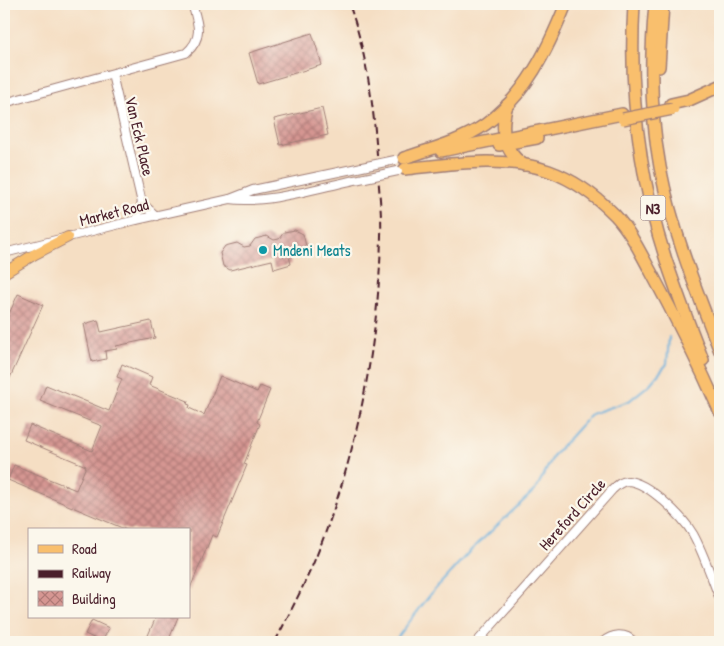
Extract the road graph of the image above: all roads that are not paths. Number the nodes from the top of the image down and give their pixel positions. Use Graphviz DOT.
graph roads {
  1 [pos="192,4"];
  2 [pos="566,4"];
  3 [pos="634,4"];
  4 [pos="655,4"];
  5 [pos="663,4"];
  6 [pos="112,74"];
  7 [pos="720,86"];
  8 [pos="720,91"];
  9 [pos="4,102"];
  10 [pos="507,105"];
  11 [pos="672,106"];
  12 [pos="622,116"];
  13 [pos="655,131"];
  14 [pos="505,141"];
  15 [pos="401,165"];
  16 [pos="524,166"];
  17 [pos="230,199"];
  18 [pos="142,203"];
  19 [pos="156,216"];
  20 [pos="136,220"];
  21 [pos="68,238"];
  22 [pos="4,253"];
  23 [pos="4,274"];
  24 [pos="720,352"];
  25 [pos="720,403"];
  26 [pos="720,412"];
  27 [pos="720,598"];
  28 [pos="477,642"];
  29 [pos="602,642"];
  30 [pos="634,642"];
  1 -- 6 [label="street"];
  2 -- 10 [label="highway"];
  3 -- 25 [label="highway, N3"];
  4 -- 13 [label="highway, N3"];
  5 -- 13 [label="highway"];
  6 -- 9 [label="street"];
  6 -- 18 [label="street, Van Eck Place"];
  7 -- 11 [label="highway"];
  8 -- 11 [label="highway"];
  10 -- 14 [label="highway"];
  10 -- 15 [label="highway"];
  11 -- 12 [label="highway"];
  12 -- 14 [label="highway"];
  12 -- 14 [label="highway"];
  13 -- 24 [label="highway, N3"];
  14 -- 15 [label="highway"];
  14 -- 16 [label="highway"];
  15 -- 16 [label="highway"];
  15 -- 17 [label="street, Market Road, bridge"];
  15 -- 17 [label="street, Market Road, bridge"];
  16 -- 26 [label="highway"];
  17 -- 19 [label="street, Market Road"];
  18 -- 19 [label="street"];
  18 -- 20 [label="street"];
  19 -- 20 [label="street, Market Road"];
  20 -- 21 [label="street, Market Road"];
  21 -- 22 [label="street, Market Road"];
  21 -- 23 [label="main road"];
  27 -- 28 [label="street, Hereford Circle"];
  29 -- 30 [label="street"];
}
